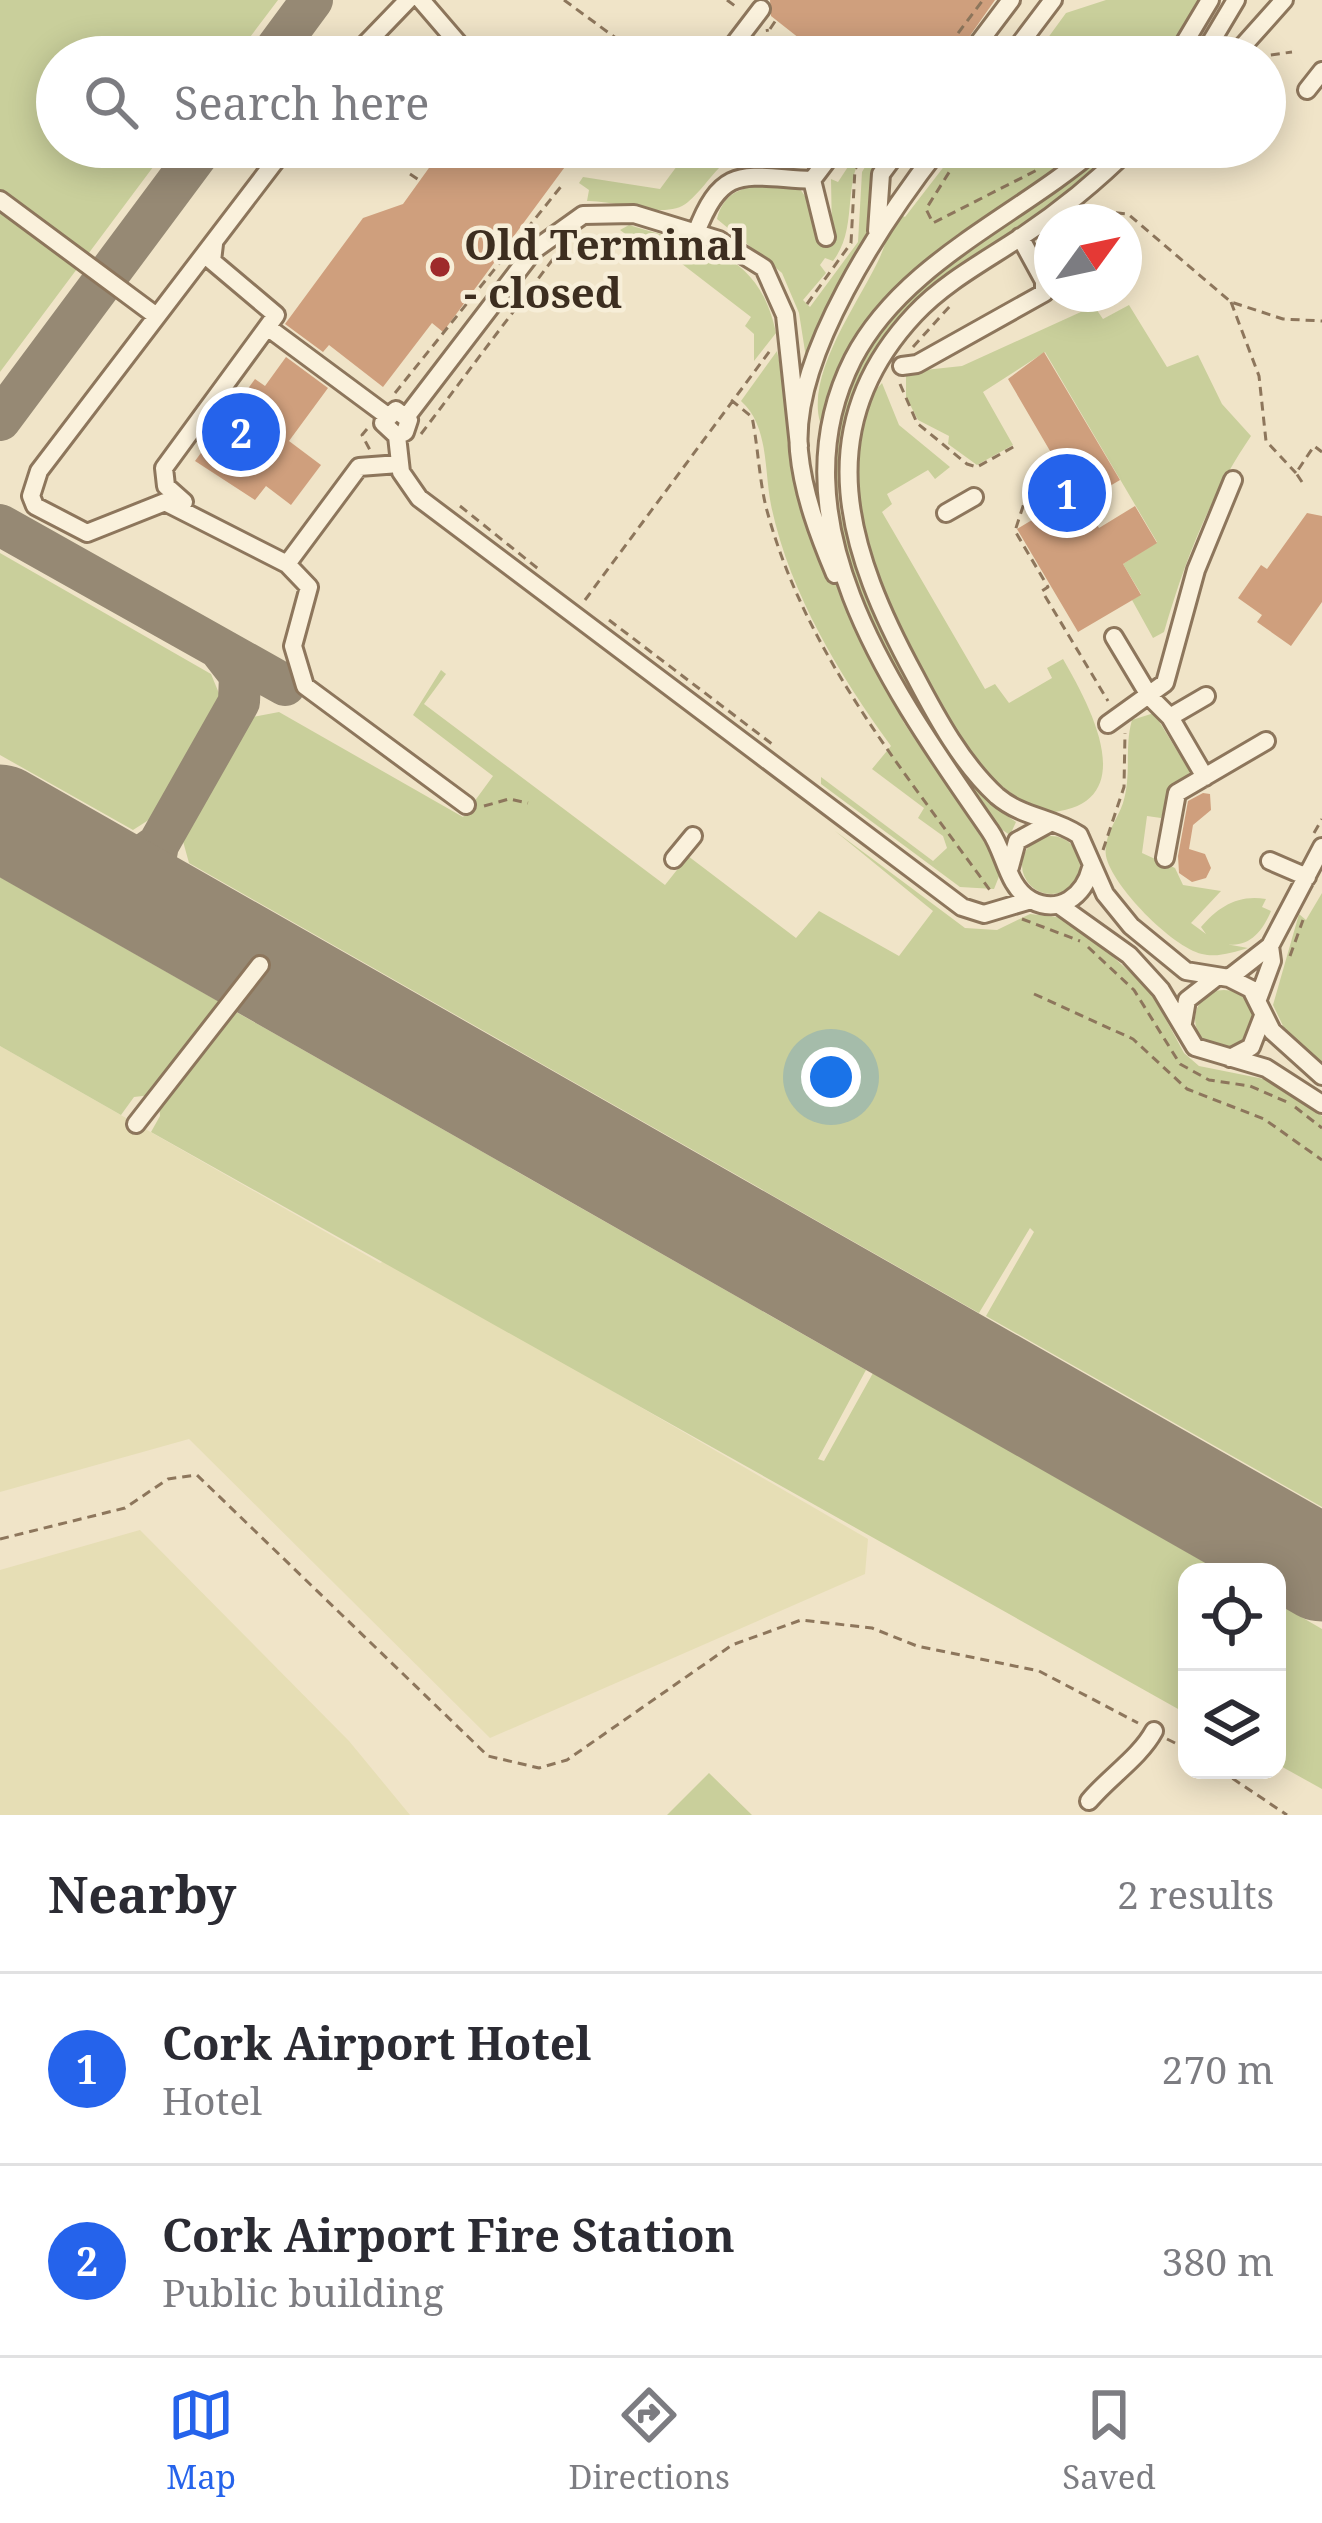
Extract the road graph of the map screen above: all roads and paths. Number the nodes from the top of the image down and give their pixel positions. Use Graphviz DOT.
graph roads {
  1 [pos="408,0"];
  2 [pos="421,0"];
  3 [pos="564,0"];
  4 [pos="983,0"];
  5 [pos="1011,0"];
  6 [pos="1053,0"];
  7 [pos="1210,0"];
  8 [pos="1236,0"];
  9 [pos="1284,0"];
  10 [pos="769,15"];
  11 [pos="769,30"];
  12 [pos="373,36"];
  13 [pos="452,36"];
  14 [pos="613,36"];
  15 [pos="745,36"];
  16 [pos="957,36"];
  17 [pos="984,36"];
  18 [pos="1026,36"];
  19 [pos="1189,36"];
  20 [pos="1215,36"];
  21 [pos="1252,36"];
  22 [pos="1292,52"];
  23 [pos="1286,53"];
  24 [pos="1322,71"];
  25 [pos="1307,90"];
  26 [pos="270,168"];
  27 [pos="821,168"];
  28 [pos="856,168"];
  29 [pos="885,168"];
  30 [pos="925,168"];
  31 [pos="952,168"];
  32 [pos="1074,168"];
  33 [pos="1109,168"];
  34 [pos="1039,169"];
  35 [pos="410,173"];
  36 [pos="1049,178"];
  37 [pos="812,180"];
  38 [pos="422,182"];
  39 [pos="563,184"];
  40 [pos="0,200"];
  41 [pos="1142,226"];
  42 [pos="696,233"];
  43 [pos="826,236"];
  44 [pos="1020,237"];
  45 [pos="877,238"];
  46 [pos="566,243"];
  47 [pos="214,244"];
  48 [pos="1231,302"];
  49 [pos="807,304"];
  50 [pos="155,315"];
  51 [pos="1322,321"];
  52 [pos="270,329"];
  53 [pos="776,344"];
  54 [pos="902,366"];
  55 [pos="731,400"];
  56 [pos="383,413"];
  57 [pos="407,416"];
  58 [pos="397,436"];
  59 [pos="799,446"];
  60 [pos="415,448"];
  61 [pos="1322,452"];
  62 [pos="399,464"];
  63 [pos="378,467"];
  64 [pos="1296,473"];
  65 [pos="1233,480"];
  66 [pos="1302,482"];
  67 [pos="1028,491"];
  68 [pos="974,497"];
  69 [pos="448,507"];
  70 [pos="946,513"];
  71 [pos="208,520"];
  72 [pos="287,564"];
  73 [pos="543,578"];
  74 [pos="587,612"];
  75 [pos="859,617"];
  76 [pos="598,620"];
  77 [pos="1114,638"];
  78 [pos="1206,696"];
  79 [pos="1150,697"];
  80 [pos="1170,717"];
  81 [pos="1114,720"];
  82 [pos="1266,741"];
  83 [pos="774,751"];
  84 [pos="1205,777"];
  85 [pos="528,803"];
  86 [pos="466,805"];
  87 [pos="1048,824"];
  88 [pos="692,836"];
  89 [pos="1322,847"];
  90 [pos="1165,858"];
  91 [pos="674,860"];
  92 [pos="1270,861"];
  93 [pos="1097,863"];
  94 [pos="1306,877"];
  95 [pos="1013,882"];
  96 [pos="982,894"];
  97 [pos="1031,900"];
  98 [pos="1002,902"];
  99 [pos="1311,903"];
  100 [pos="1059,905"];
  101 [pos="1270,946"];
  102 [pos="260,964"];
  103 [pos="1286,967"];
  104 [pos="1114,971"];
  105 [pos="1222,978"];
  106 [pos="1034,994"];
  107 [pos="1261,1007"];
  108 [pos="1183,1023"];
  109 [pos="1219,1058"];
  110 [pos="1322,1076"];
  111 [pos="1322,1104"];
  112 [pos="136,1124"];
  113 [pos="1322,1160"];
  114 [pos="0,1539"];
  115 [pos="1154,1731"];
  116 [pos="1178,1744"];
  117 [pos="1233,1779"];
  118 [pos="1089,1801"];
  119 [pos="1287,1815"];
  1 -- 12 [label="street"];
  2 -- 13 [label="street"];
  3 -- 14 [label="path"];
  4 -- 16 [label="path"];
  5 -- 17 [label="street"];
  6 -- 18 [label="street"];
  7 -- 19 [label="street"];
  8 -- 20 [label="street"];
  9 -- 21 [label="street"];
  10 -- 11 [label="path"];
  10 -- 15 [label="street"];
  22 -- 23 [label="path"];
  24 -- 25 [label="street"];
  26 -- 47 [label="street"];
  27 -- 37 [label="street"];
  28 -- 49 [label="path"];
  29 -- 45 [label="street"];
  30 -- 45 [label="street"];
  31 -- 34 [label="path"];
  32 -- 75 [label="street"];
  33 -- 44 [label="street"];
  34 -- 36 [label="path"];
  35 -- 38 [label="path"];
  37 -- 42 [label="street"];
  37 -- 43 [label="street"];
  39 -- 56 [label="path"];
  40 -- 50 [label="street"];
  41 -- 48 [label="path"];
  42 -- 57 [label="street"];
  42 -- 59 [label="street"];
  44 -- 54 [label="street"];
  44 -- 87 [label="street"];
  45 -- 59 [label="street"];
  46 -- 60 [label="path"];
  47 -- 50 [label="street"];
  47 -- 52 [label="street"];
  48 -- 51 [label="path"];
  48 -- 64 [label="path"];
  50 -- 71 [label="street"];
  52 -- 56 [label="street"];
  52 -- 71 [label="street"];
  53 -- 55 [label="path"];
  55 -- 74 [label="path"];
  55 -- 98 [label="path"];
  56 -- 57 [label="street"];
  56 -- 58 [label="street"];
  56 -- 63 [label="path"];
  57 -- 58 [label="street"];
  58 -- 62 [label="street"];
  59 -- 75 [label="street"];
  61 -- 64 [label="path"];
  62 -- 63 [label="street"];
  62 -- 98 [label="street"];
  63 -- 72 [label="street"];
  64 -- 66 [label="path"];
  65 -- 79 [label="street"];
  67 -- 81 [label="path"];
  68 -- 70 [label="street"];
  69 -- 73 [label="path"];
  71 -- 72 [label="street"];
  72 -- 86 [label="street"];
  75 -- 95 [label="street"];
  76 -- 83 [label="path"];
  77 -- 79 [label="street"];
  78 -- 80 [label="street"];
  79 -- 80 [label="street"];
  79 -- 81 [label="street"];
  80 -- 84 [label="street"];
  81 -- 93 [label="path"];
  82 -- 84 [label="street"];
  84 -- 90 [label="street"];
  85 -- 86 [label="path"];
  87 -- 93 [label="street"];
  87 -- 95 [label="street"];
  88 -- 91 [label="street"];
  89 -- 94 [label="street"];
  92 -- 94 [label="street"];
  93 -- 100 [label="street"];
  93 -- 105 [label="street"];
  94 -- 101 [label="street"];
  95 -- 97 [label="street"];
  95 -- 98 [label="street"];
  96 -- 98 [label="path"];
  97 -- 98 [label="street"];
  97 -- 100 [label="street"];
  98 -- 104 [label="path"];
  99 -- 103 [label="path"];
  100 -- 108 [label="street"];
  101 -- 105 [label="street"];
  101 -- 107 [label="street"];
  102 -- 112 [label="street"];
  105 -- 107 [label="street"];
  105 -- 108 [label="street"];
  106 -- 113 [label="path"];
  107 -- 109 [label="street"];
  107 -- 110 [label="street"];
  108 -- 109 [label="street"];
  109 -- 111 [label="street"];
  114 -- 115 [label="path"];
  115 -- 116 [label="path"];
  115 -- 118 [label="street"];
  117 -- 119 [label="path"];
}
